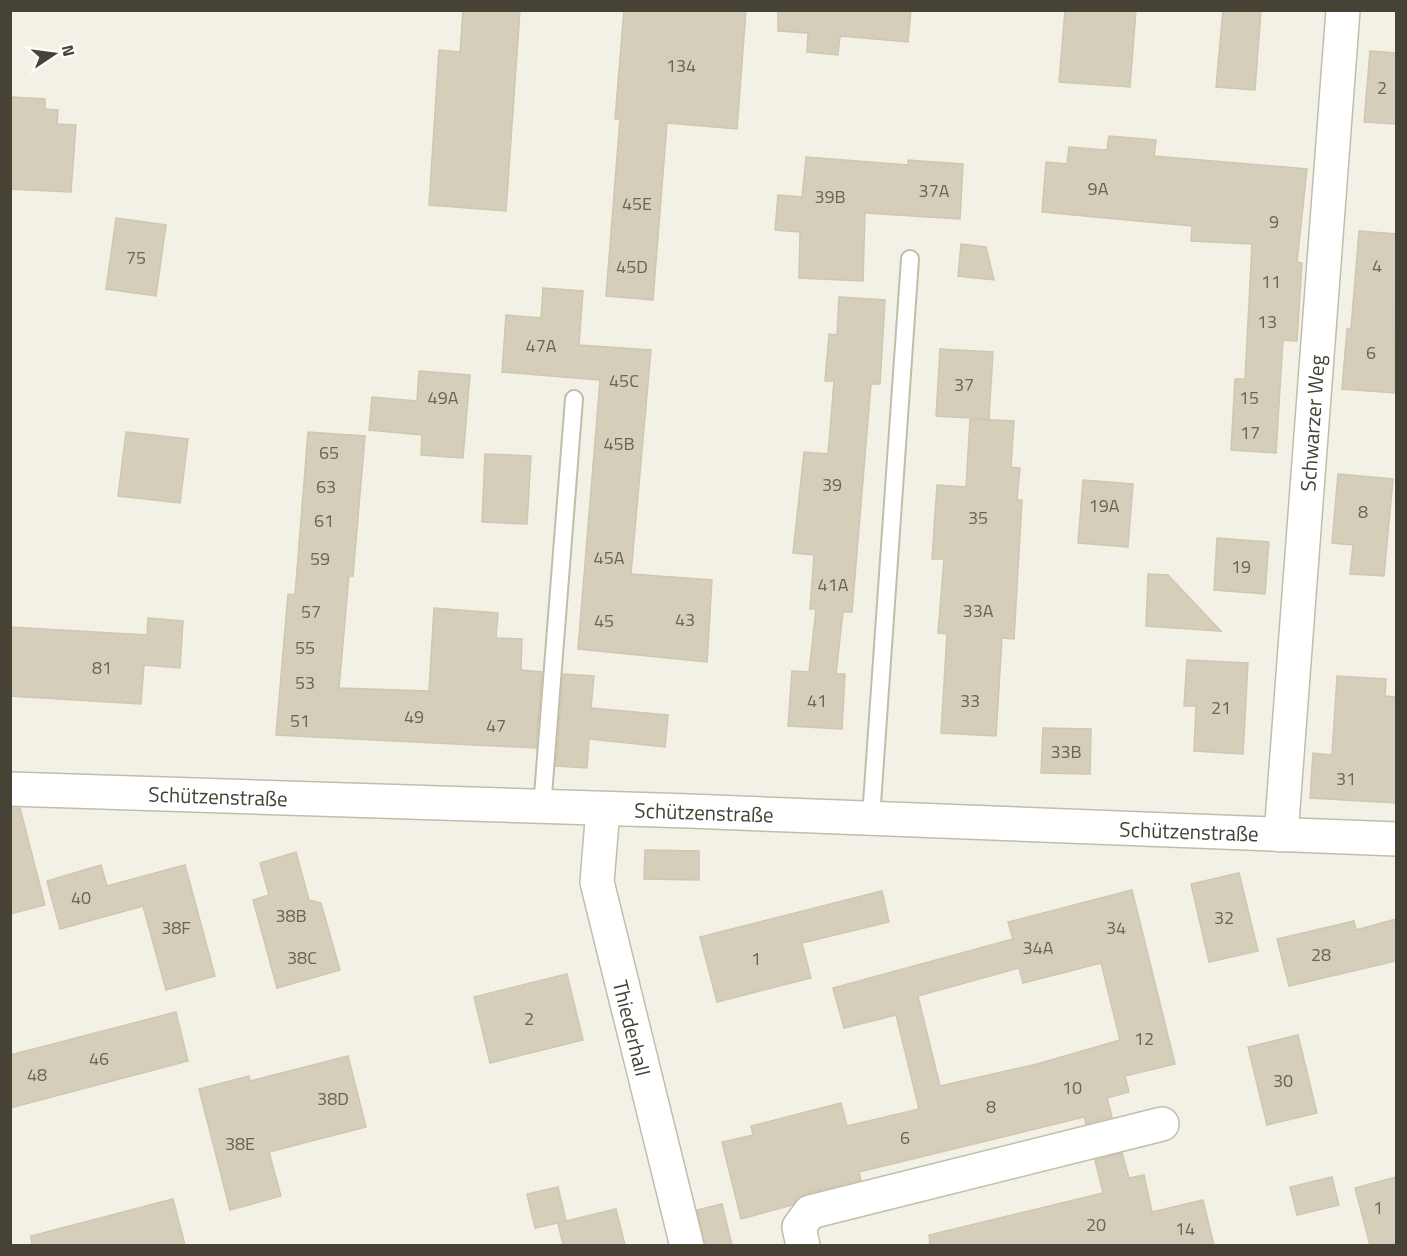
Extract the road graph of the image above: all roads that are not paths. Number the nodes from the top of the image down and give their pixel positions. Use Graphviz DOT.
graph roads {
  1 [pos="1343,10"];
  2 [pos="909,259"];
  3 [pos="574,399"];
  4 [pos="10,789"];
  5 [pos="542,808"];
  6 [pos="603,809"];
  7 [pos="871,818"];
  8 [pos="1281,835"];
  9 [pos="1396,839"];
  10 [pos="1162,1124"];
  11 [pos="687,1245"];
  12 [pos="802,1245"];
  1 -- 8 [label="street, Schwarzer Weg"];
  2 -- 7 [label="lane"];
  3 -- 5 [label="lane"];
  4 -- 5 [label="street, Schützenstraße"];
  5 -- 6 [label="street, Schützenstraße"];
  6 -- 7 [label="street, Schützenstraße"];
  6 -- 11 [label="street, Thiederhall"];
  7 -- 8 [label="street, Schützenstraße"];
  8 -- 9 [label="street, Schützenstraße"];
  10 -- 12 [label="street"];
}
